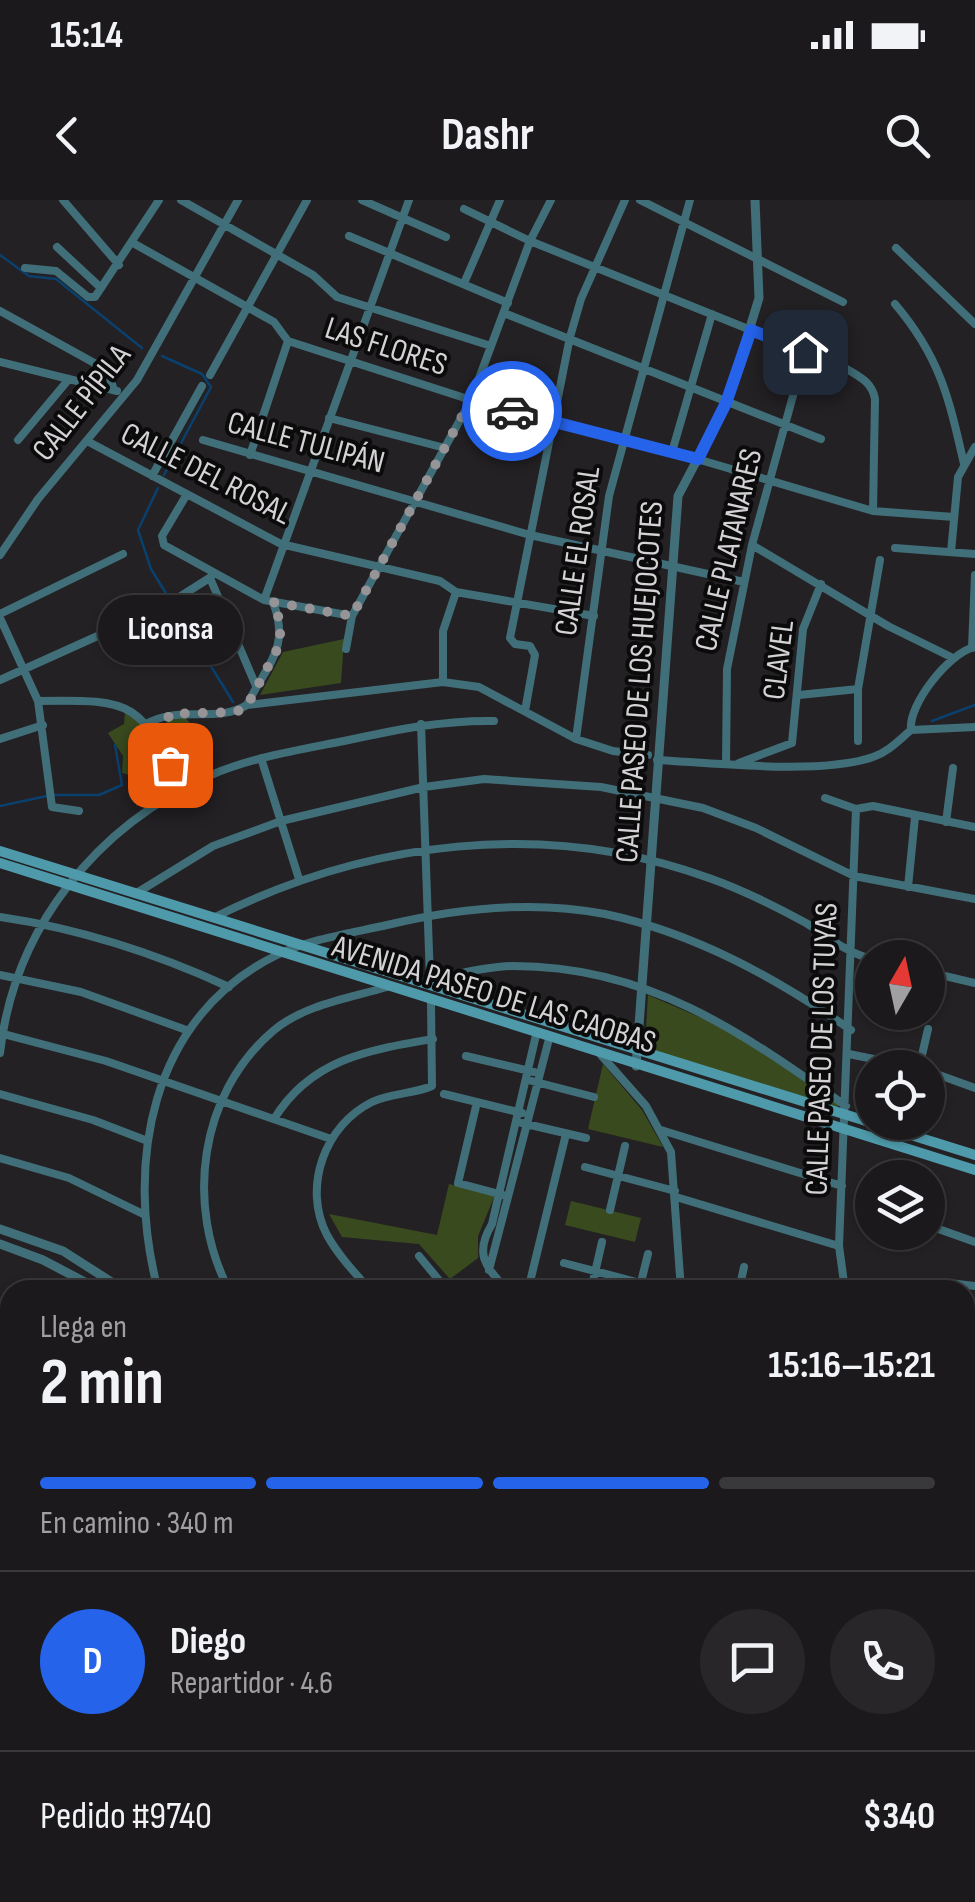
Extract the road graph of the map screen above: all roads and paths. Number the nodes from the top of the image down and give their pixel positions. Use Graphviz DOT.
graph roads {
  1 [pos="63,200"];
  2 [pos="180,200"];
  3 [pos="238,200"];
  4 [pos="307,200"];
  5 [pos="362,200"];
  6 [pos="409,200"];
  7 [pos="500,200"];
  8 [pos="551,200"];
  9 [pos="626,200"];
  10 [pos="640,200"];
  11 [pos="690,200"];
  12 [pos="755,200"];
  13 [pos="157,201"];
  14 [pos="464,209"];
  15 [pos="402,220"];
  16 [pos="492,221"];
  17 [pos="686,222"];
  18 [pos="224,225"];
  19 [pos="348,236"];
  20 [pos="446,237"];
  21 [pos="530,241"];
  22 [pos="133,243"];
  23 [pos="57,247"];
  24 [pos="896,248"];
  25 [pos="390,252"];
  26 [pos="276,255"];
  27 [pos="760,257"];
  28 [pos="119,265"];
  29 [pos="598,266"];
  30 [pos="25,268"];
  31 [pos="194,278"];
  32 [pos="465,282"];
  33 [pos="101,288"];
  34 [pos="664,294"];
  35 [pos="843,302"];
  36 [pos="508,303"];
  37 [pos="895,304"];
  38 [pos="247,308"];
  39 [pos="368,308"];
  40 [pos="0,311"];
  41 [pos="504,313"];
  42 [pos="712,314"];
  43 [pos="975,324"];
  44 [pos="751,330"];
  45 [pos="570,337"];
  46 [pos="288,342"];
  47 [pos="490,346"];
  48 [pos="805,352"];
  49 [pos="0,362"];
  50 [pos="350,362"];
  51 [pos="640,367"];
  52 [pos="210,376"];
  53 [pos="69,379"];
  54 [pos="202,386"];
  55 [pos="688,387"];
  56 [pos="114,390"];
  57 [pos="127,393"];
  58 [pos="471,400"];
  59 [pos="726,403"];
  60 [pos="328,418"];
  61 [pos="553,422"];
  62 [pos="784,426"];
  63 [pos="621,439"];
  64 [pos="821,439"];
  65 [pos="18,440"];
  66 [pos="203,440"];
  67 [pos="86,441"];
  68 [pos="975,447"];
  69 [pos="445,448"];
  70 [pos="672,452"];
  71 [pos="250,455"];
  72 [pos="698,459"];
  73 [pos="964,464"];
  74 [pos="308,472"];
  75 [pos="152,476"];
  76 [pos="770,480"];
  77 [pos="187,494"];
  78 [pos="416,499"];
  79 [pos="872,511"];
  80 [pos="954,517"];
  81 [pos="530,535"];
  82 [pos="282,544"];
  83 [pos="752,545"];
  84 [pos="894,548"];
  85 [pos="602,550"];
  86 [pos="952,552"];
  87 [pos="123,554"];
  88 [pos="975,554"];
  89 [pos="0,555"];
  90 [pos="880,560"];
  91 [pos="380,566"];
  92 [pos="672,566"];
  93 [pos="975,575"];
  94 [pos="212,577"];
  95 [pos="744,582"];
  96 [pos="821,584"];
  97 [pos="456,592"];
  98 [pos="181,596"];
  99 [pos="268,601"];
  100 [pos="517,604"];
  101 [pos="153,611"];
  102 [pos="0,616"];
  103 [pos="352,616"];
  104 [pos="594,616"];
  105 [pos="870,616"];
  106 [pos="974,647"];
  107 [pos="346,650"];
  108 [pos="951,657"];
  109 [pos="24,672"];
  110 [pos="0,680"];
  111 [pos="444,682"];
  112 [pos="256,686"];
  113 [pos="858,689"];
  114 [pos="798,695"];
  115 [pos="38,702"];
  116 [pos="247,706"];
  117 [pos="525,711"];
  118 [pos="170,714"];
  119 [pos="494,721"];
  120 [pos="144,722"];
  121 [pos="421,724"];
  122 [pos="43,725"];
  123 [pos="975,727"];
  124 [pos="910,730"];
  125 [pos="0,739"];
  126 [pos="157,739"];
  127 [pos="576,739"];
  128 [pos="858,741"];
  129 [pos="261,758"];
  130 [pos="652,758"];
  131 [pos="730,764"];
  132 [pos="953,768"];
  133 [pos="424,787"];
  134 [pos="179,793"];
  135 [pos="655,796"];
  136 [pos="825,798"];
  137 [pos="856,809"];
  138 [pos="79,811"];
  139 [pos="914,817"];
  140 [pos="281,821"];
  141 [pos="946,822"];
  142 [pos="975,827"];
  143 [pos="428,851"];
  144 [pos="0,852"];
  145 [pos="652,860"];
  146 [pos="0,863"];
  147 [pos="854,876"];
  148 [pos="70,879"];
  149 [pos="299,880"];
  150 [pos="908,887"];
  151 [pos="135,894"];
  152 [pos="975,899"];
  153 [pos="430,916"];
  154 [pos="0,917"];
  155 [pos="213,918"];
  156 [pos="40,923"];
  157 [pos="646,925"];
  158 [pos="304,946"];
  159 [pos="278,954"];
  160 [pos="852,954"];
  161 [pos="855,955"];
  162 [pos="0,975"];
  163 [pos="945,976"];
  164 [pos="15,977"];
  165 [pos="430,982"];
  166 [pos="975,983"];
  167 [pos="642,986"];
  168 [pos="230,987"];
  169 [pos="387,987"];
  170 [pos="431,1002"];
  171 [pos="485,1002"];
  172 [pos="480,1018"];
  173 [pos="850,1030"];
  174 [pos="189,1031"];
  175 [pos="1,1033"];
  176 [pos="535,1038"];
  177 [pos="432,1039"];
  178 [pos="548,1042"];
  179 [pos="637,1048"];
  180 [pos="0,1053"];
  181 [pos="849,1054"];
  182 [pos="602,1055"];
  183 [pos="855,1055"];
  184 [pos="466,1056"];
  185 [pos="636,1066"];
  186 [pos="532,1077"];
  187 [pos="945,1077"];
  188 [pos="161,1081"];
  189 [pos="975,1088"];
  190 [pos="0,1094"];
  191 [pos="444,1094"];
  192 [pos="594,1097"];
  193 [pos="219,1102"];
  194 [pos="477,1102"];
  195 [pos="846,1110"];
  196 [pos="522,1118"];
  197 [pos="274,1119"];
  198 [pos="845,1129"];
  199 [pos="661,1130"];
  200 [pos="566,1134"];
  201 [pos="586,1138"];
  202 [pos="331,1139"];
  203 [pos="145,1140"];
  204 [pos="625,1146"];
  205 [pos="975,1155"];
  206 [pos="0,1158"];
  207 [pos="584,1167"];
  208 [pos="975,1170"];
  209 [pos="618,1176"];
  210 [pos="842,1186"];
  211 [pos="676,1194"];
  212 [pos="503,1195"];
  213 [pos="610,1210"];
  214 [pos="144,1214"];
  215 [pos="0,1229"];
  216 [pos="945,1231"];
  217 [pos="602,1242"];
  218 [pos="975,1242"];
  219 [pos="0,1244"];
  220 [pos="839,1246"];
  221 [pos="648,1254"];
  222 [pos="419,1256"];
  223 [pos="564,1262"];
  224 [pos="744,1267"];
  225 [pos="596,1271"];
  226 [pos="81,1280"];
  227 [pos="108,1280"];
  228 [pos="156,1280"];
  229 [pos="225,1280"];
  230 [pos="362,1280"];
  231 [pos="439,1280"];
  232 [pos="498,1280"];
  233 [pos="530,1280"];
  234 [pos="594,1280"];
  235 [pos="622,1280"];
  236 [pos="642,1280"];
  237 [pos="681,1280"];
  238 [pos="742,1280"];
  239 [pos="844,1280"];
  1 -- 28 [label="street"];
  2 -- 18 [label="street"];
  3 -- 18 [label="street, CALLE PÍPILA"];
  4 -- 26 [label="street"];
  5 -- 15 [label="street"];
  6 -- 15 [label="street"];
  7 -- 16 [label="street"];
  8 -- 21 [label="street"];
  9 -- 29 [label="street"];
  10 -- 17 [label="street"];
  11 -- 17 [label="street, CALLE EL ROSAL"];
  12 -- 27 [label="street, CALLE PASEO DE LOS HUEJOCOTES"];
  13 -- 22 [label="street"];
  14 -- 16 [label="street"];
  15 -- 20 [label="street"];
  15 -- 25 [label="street"];
  16 -- 21 [label="street"];
  16 -- 32 [label="street"];
  17 -- 27 [label="street"];
  17 -- 34 [label="street, CALLE EL ROSAL"];
  18 -- 26 [label="street"];
  18 -- 31 [label="street, CALLE PÍPILA"];
  19 -- 25 [label="street"];
  21 -- 29 [label="street"];
  21 -- 36 [label="street"];
  22 -- 28 [label="street"];
  22 -- 31 [label="street"];
  23 -- 33 [label="street"];
  24 -- 43 [label="street"];
  25 -- 32 [label="street"];
  25 -- 39 [label="street"];
  26 -- 38 [label="street"];
  26 -- 39 [label="street"];
  27 -- 35 [label="street"];
  27 -- 44 [label="street, CALLE PASEO DE LOS HUEJOCOTES"];
  28 -- 33 [label="street"];
  29 -- 34 [label="street"];
  29 -- 45 [label="street"];
  30 -- 33 [label="street"];
  31 -- 38 [label="street"];
  31 -- 57 [label="street, CALLE PÍPILA"];
  32 -- 36 [label="street"];
  34 -- 42 [label="street"];
  34 -- 51 [label="street, CALLE EL ROSAL"];
  36 -- 41 [label="street"];
  37 -- 73 [label="street"];
  38 -- 46 [label="street"];
  38 -- 52 [label="street"];
  39 -- 47 [label="street"];
  39 -- 50 [label="street"];
  40 -- 56 [label="street"];
  41 -- 45 [label="street"];
  41 -- 47 [label="street"];
  42 -- 44 [label="street"];
  42 -- 55 [label="street"];
  44 -- 48 [label="street"];
  44 -- 59 [label="street, CALLE PASEO DE LOS HUEJOCOTES"];
  45 -- 51 [label="street"];
  45 -- 61 [label="street"];
  46 -- 50 [label="street, LAS FLORES"];
  46 -- 71 [label="street"];
  47 -- 58 [label="street"];
  48 -- 62 [label="street, CALLE PLATANARES"];
  48 -- 79 [label="street"];
  49 -- 53 [label="street"];
  50 -- 58 [label="street, LAS FLORES"];
  50 -- 60 [label="street"];
  51 -- 55 [label="street"];
  51 -- 63 [label="street, CALLE EL ROSAL"];
  53 -- 56 [label="street"];
  53 -- 65 [label="street"];
  54 -- 75 [label="street"];
  55 -- 59 [label="street"];
  55 -- 70 [label="street"];
  56 -- 57 [label="street"];
  57 -- 67 [label="street, CALLE PÍPILA"];
  58 -- 61 [label="street, LAS FLORES"];
  58 -- 69 [label="street"];
  59 -- 62 [label="street"];
  59 -- 72 [label="street, CALLE PASEO DE LOS HUEJOCOTES"];
  60 -- 69 [label="street"];
  60 -- 74 [label="street"];
  61 -- 63 [label="street, LAS FLORES"];
  61 -- 81 [label="street"];
  62 -- 64 [label="street"];
  62 -- 76 [label="street, CALLE PLATANARES"];
  63 -- 70 [label="street, LAS FLORES"];
  63 -- 85 [label="street, CALLE EL ROSAL"];
  66 -- 71 [label="street, CALLE TULIPÁN"];
  67 -- 75 [label="street, CALLE DEL ROSAL"];
  67 -- 89 [label="street, CALLE PÍPILA"];
  68 -- 73 [label="street"];
  69 -- 78 [label="street"];
  70 -- 72 [label="street, LAS FLORES"];
  71 -- 74 [label="street, CALLE TULIPÁN"];
  72 -- 76 [label="street, LAS FLORES"];
  72 -- 92 [label="street, CALLE PASEO DE LOS HUEJOCOTES"];
  73 -- 80 [label="street"];
  74 -- 78 [label="street, CALLE TULIPÁN"];
  74 -- 82 [label="street"];
  75 -- 77 [label="street, CALLE DEL ROSAL"];
  76 -- 79 [label="street, LAS FLORES"];
  76 -- 83 [label="street, CALLE PLATANARES"];
  77 -- 82 [label="street, CALLE DEL ROSAL"];
  77 -- 94 [label="street"];
  78 -- 81 [label="street, CALLE TULIPÁN"];
  78 -- 91 [label="street"];
  79 -- 80 [label="street, LAS FLORES"];
  80 -- 86 [label="street"];
  81 -- 85 [label="street, CALLE TULIPÁN"];
  81 -- 100 [label="street"];
  82 -- 91 [label="street, CALLE DEL ROSAL"];
  82 -- 99 [label="street"];
  83 -- 95 [label="street, CALLE PLATANARES"];
  83 -- 96 [label="street"];
  84 -- 86 [label="street"];
  85 -- 92 [label="street, CALLE TULIPÁN"];
  85 -- 104 [label="street, CALLE EL ROSAL"];
  86 -- 88 [label="street"];
  87 -- 102 [label="street"];
  90 -- 105 [label="street"];
  91 -- 97 [label="street, CALLE DEL ROSAL"];
  91 -- 103 [label="street"];
  92 -- 95 [label="street, CALLE TULIPÁN"];
  92 -- 130 [label="street, CALLE PASEO DE LOS HUEJOCOTES"];
  93 -- 106 [label="street"];
  94 -- 98 [label="street"];
  94 -- 99 [label="street"];
  94 -- 112 [label="street"];
  95 -- 131 [label="street, CALLE PLATANARES"];
  96 -- 105 [label="street"];
  96 -- 114 [label="street, CLAVEL"];
  97 -- 100 [label="street, CALLE DEL ROSAL"];
  97 -- 111 [label="street"];
  99 -- 103 [label="street"];
  99 -- 112 [label="street"];
  100 -- 104 [label="street, CALLE DEL ROSAL"];
  100 -- 117 [label="street"];
  101 -- 109 [label="street"];
  102 -- 109 [label="street"];
  103 -- 107 [label="street"];
  104 -- 127 [label="street, CALLE EL ROSAL"];
  105 -- 108 [label="street"];
  105 -- 113 [label="street"];
  106 -- 108 [label="street"];
  108 -- 124 [label="street"];
  109 -- 110 [label="street"];
  109 -- 115 [label="street"];
  111 -- 116 [label="street"];
  111 -- 117 [label="street"];
  112 -- 116 [label="street"];
  113 -- 114 [label="street"];
  113 -- 128 [label="street"];
  114 -- 131 [label="street, CLAVEL"];
  115 -- 120 [label="street"];
  115 -- 122 [label="street"];
  116 -- 118 [label="street"];
  117 -- 127 [label="street"];
  118 -- 120 [label="street"];
  118 -- 126 [label="street"];
  119 -- 121 [label="street"];
  120 -- 126 [label="street"];
  120 -- 134 [label="street"];
  121 -- 129 [label="street"];
  121 -- 133 [label="street"];
  122 -- 125 [label="street"];
  122 -- 138 [label="street"];
  123 -- 124 [label="street"];
  124 -- 131 [label="street"];
  126 -- 134 [label="street"];
  127 -- 130 [label="street"];
  129 -- 134 [label="street"];
  129 -- 140 [label="street"];
  130 -- 131 [label="street"];
  130 -- 135 [label="street, CALLE PASEO DE LOS HUEJOCOTES"];
  132 -- 141 [label="street"];
  133 -- 135 [label="street"];
  133 -- 140 [label="street"];
  133 -- 143 [label="street"];
  134 -- 148 [label="street"];
  135 -- 145 [label="street, CALLE PASEO DE LOS HUEJOCOTES"];
  135 -- 147 [label="street"];
  136 -- 137 [label="street"];
  137 -- 139 [label="street"];
  137 -- 147 [label="street, CALLE PASEO DE LOS TUYAS"];
  139 -- 141 [label="street"];
  139 -- 150 [label="street"];
  140 -- 149 [label="street"];
  140 -- 151 [label="street"];
  141 -- 142 [label="street"];
  143 -- 145 [label="street"];
  143 -- 149 [label="street"];
  143 -- 153 [label="street"];
  144 -- 148 [label="main road, AVENIDA PASEO DE LAS CAOBAS"];
  145 -- 157 [label="street, CALLE PASEO DE LOS HUEJOCOTES"];
  145 -- 160 [label="street"];
  146 -- 148 [label="main road, AVENIDA PASEO DE LAS CAOBAS"];
  147 -- 150 [label="street"];
  147 -- 160 [label="street, CALLE PASEO DE LOS TUYAS"];
  148 -- 151 [label="main road, AVENIDA PASEO DE LAS CAOBAS"];
  148 -- 156 [label="street"];
  148 -- 159 [label="main road, AVENIDA PASEO DE LAS CAOBAS"];
  149 -- 155 [label="street"];
  150 -- 152 [label="street"];
  151 -- 155 [label="main road, AVENIDA PASEO DE LAS CAOBAS"];
  153 -- 157 [label="street"];
  153 -- 158 [label="street"];
  153 -- 165 [label="street"];
  154 -- 156 [label="street"];
  155 -- 158 [label="main road, AVENIDA PASEO DE LAS CAOBAS"];
  156 -- 164 [label="street"];
  156 -- 168 [label="street"];
  157 -- 167 [label="street, CALLE PASEO DE LOS HUEJOCOTES"];
  157 -- 173 [label="street"];
  158 -- 159 [label="street"];
  158 -- 165 [label="main road, AVENIDA PASEO DE LAS CAOBAS"];
  159 -- 168 [label="street"];
  159 -- 169 [label="main road, AVENIDA PASEO DE LAS CAOBAS"];
  160 -- 161 [label="street"];
  160 -- 173 [label="street, CALLE PASEO DE LOS TUYAS"];
  162 -- 164 [label="street"];
  163 -- 166 [label="street"];
  164 -- 174 [label="street"];
  164 -- 175 [label="street"];
  165 -- 167 [label="street"];
  165 -- 171 [label="main road, AVENIDA PASEO DE LAS CAOBAS"];
  167 -- 179 [label="street, CALLE PASEO DE LOS HUEJOCOTES"];
  167 -- 195 [label="street"];
  168 -- 174 [label="street"];
  169 -- 170 [label="main road, AVENIDA PASEO DE LAS CAOBAS"];
  169 -- 193 [label="street"];
  170 -- 172 [label="main road, AVENIDA PASEO DE LAS CAOBAS"];
  170 -- 177 [label="street"];
  171 -- 172 [label="main road"];
  171 -- 179 [label="main road, AVENIDA PASEO DE LAS CAOBAS"];
  172 -- 176 [label="main road, AVENIDA PASEO DE LAS CAOBAS"];
  173 -- 181 [label="street, CALLE PASEO DE LOS TUYAS"];
  174 -- 188 [label="street"];
  175 -- 180 [label="street"];
  175 -- 188 [label="street"];
  176 -- 178 [label="main road, AVENIDA PASEO DE LAS CAOBAS"];
  176 -- 186 [label="street"];
  177 -- 197 [label="street"];
  177 -- 202 [label="street"];
  178 -- 182 [label="main road, AVENIDA PASEO DE LAS CAOBAS"];
  178 -- 186 [label="street"];
  179 -- 185 [label="street, CALLE PASEO DE LOS HUEJOCOTES"];
  179 -- 195 [label="main road, AVENIDA PASEO DE LAS CAOBAS"];
  181 -- 183 [label="street"];
  181 -- 195 [label="street, CALLE PASEO DE LOS TUYAS"];
  182 -- 185 [label="main road, AVENIDA PASEO DE LAS CAOBAS"];
  182 -- 199 [label="street"];
  184 -- 186 [label="street"];
  185 -- 198 [label="main road, AVENIDA PASEO DE LAS CAOBAS"];
  186 -- 192 [label="street"];
  186 -- 196 [label="street"];
  187 -- 189 [label="street"];
  188 -- 193 [label="street"];
  188 -- 203 [label="street"];
  190 -- 203 [label="street"];
  191 -- 194 [label="street"];
  193 -- 197 [label="street"];
  193 -- 229 [label="street"];
  194 -- 196 [label="street"];
  194 -- 212 [label="street"];
  195 -- 198 [label="street, CALLE PASEO DE LOS TUYAS"];
  195 -- 205 [label="main road, AVENIDA PASEO DE LAS CAOBAS"];
  196 -- 200 [label="street"];
  196 -- 212 [label="street"];
  197 -- 202 [label="street"];
  198 -- 208 [label="main road, AVENIDA PASEO DE LAS CAOBAS"];
  198 -- 210 [label="street, CALLE PASEO DE LOS TUYAS"];
  199 -- 210 [label="street"];
  199 -- 211 [label="street"];
  200 -- 201 [label="street"];
  200 -- 233 [label="street"];
  202 -- 230 [label="street"];
  203 -- 214 [label="street"];
  204 -- 209 [label="street"];
  206 -- 214 [label="street"];
  207 -- 209 [label="street"];
  209 -- 211 [label="street"];
  209 -- 213 [label="street"];
  210 -- 220 [label="street, CALLE PASEO DE LOS TUYAS"];
  211 -- 220 [label="street"];
  211 -- 237 [label="street"];
  212 -- 232 [label="street"];
  214 -- 228 [label="street"];
  215 -- 227 [label="street"];
  216 -- 218 [label="street"];
  217 -- 225 [label="street"];
  219 -- 226 [label="street"];
  220 -- 239 [label="street, CALLE PASEO DE LOS TUYAS"];
  221 -- 236 [label="street"];
  222 -- 231 [label="street"];
  223 -- 225 [label="street"];
  224 -- 238 [label="street"];
  225 -- 234 [label="street"];
  225 -- 235 [label="street"];
}
